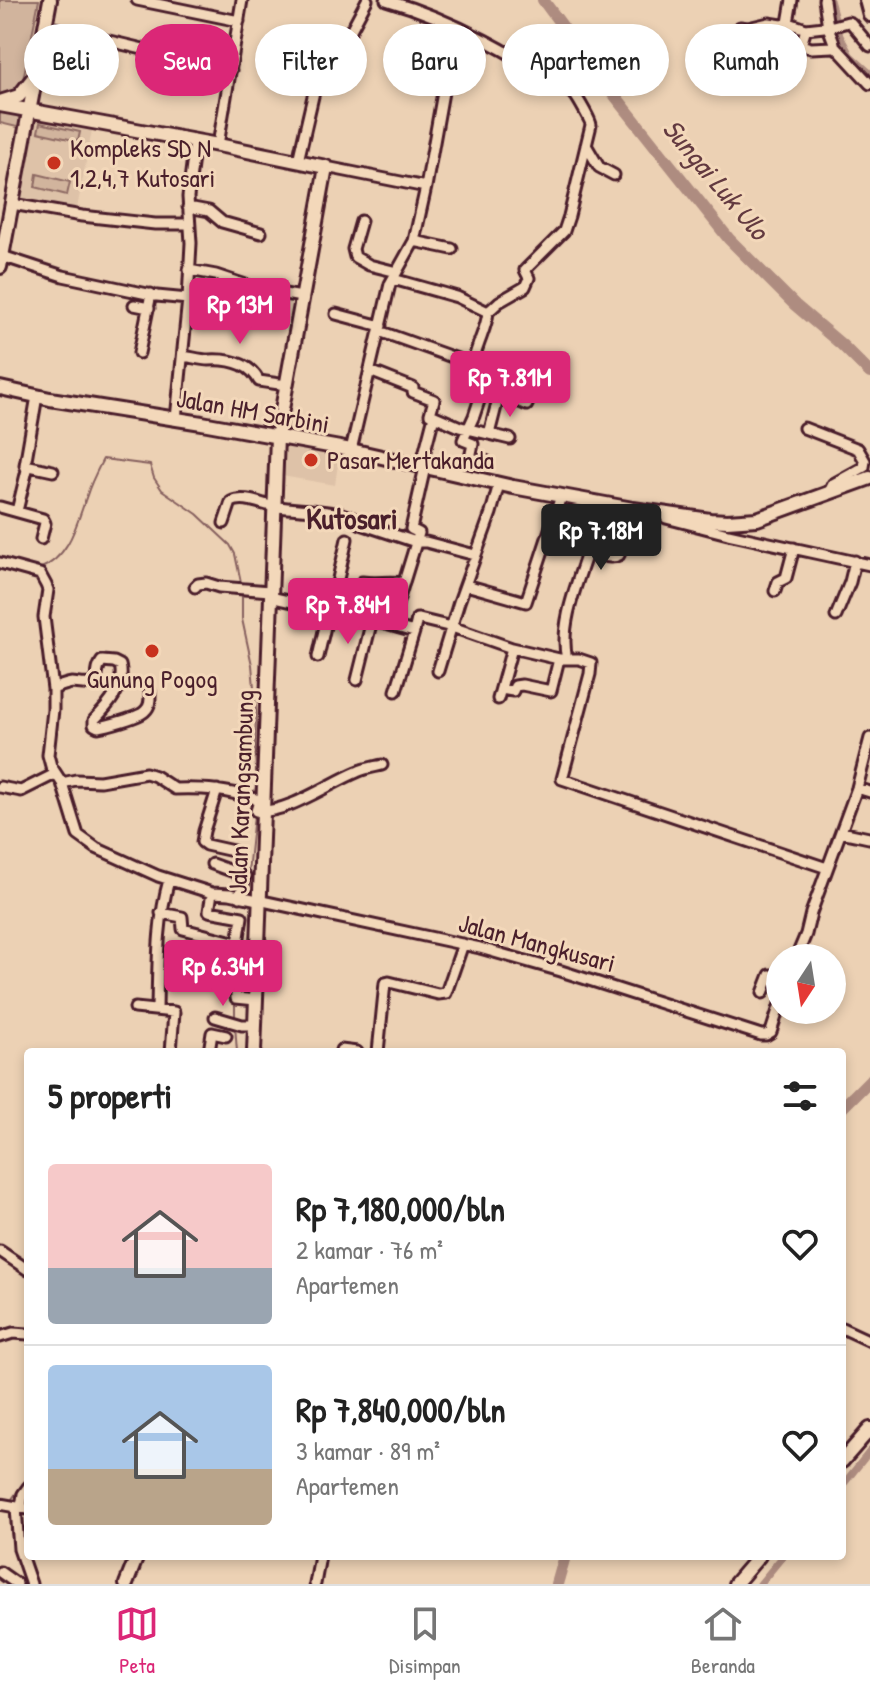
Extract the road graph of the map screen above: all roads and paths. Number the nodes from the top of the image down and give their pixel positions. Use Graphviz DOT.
graph roads {
  1 [pos="50,0"];
  2 [pos="137,0"];
  3 [pos="242,0"];
  4 [pos="367,0"];
  5 [pos="386,0"];
  6 [pos="792,0"];
  7 [pos="824,0"];
  8 [pos="866,0"];
  9 [pos="870,15"];
  10 [pos="239,21"];
  11 [pos="788,23"];
  12 [pos="46,24"];
  13 [pos="239,24"];
  14 [pos="354,24"];
  15 [pos="449,24"];
  16 [pos="785,24"];
  17 [pos="791,24"];
  18 [pos="830,26"];
  19 [pos="807,29"];
  20 [pos="486,41"];
  21 [pos="834,45"];
  22 [pos="807,46"];
  23 [pos="870,46"];
  24 [pos="870,84"];
  25 [pos="24,90"];
  26 [pos="32,96"];
  27 [pos="226,96"];
  28 [pos="313,96"];
  29 [pos="442,96"];
  30 [pos="0,104"];
  31 [pos="30,111"];
  32 [pos="195,141"];
  33 [pos="218,145"];
  34 [pos="586,145"];
  35 [pos="298,161"];
  36 [pos="326,167"];
  37 [pos="614,175"];
  38 [pos="426,187"];
  39 [pos="12,204"];
  40 [pos="188,207"];
  41 [pos="361,221"];
  42 [pos="189,224"];
  43 [pos="261,233"];
  44 [pos="414,241"];
  45 [pos="452,249"];
  46 [pos="1,261"];
  47 [pos="189,270"];
  48 [pos="395,275"];
  49 [pos="151,294"];
  50 [pos="302,297"];
  51 [pos="188,299"];
  52 [pos="134,305"];
  53 [pos="149,308"];
  54 [pos="488,312"];
  55 [pos="336,314"];
  56 [pos="380,329"];
  57 [pos="139,353"];
  58 [pos="183,356"];
  59 [pos="472,365"];
  60 [pos="370,371"];
  61 [pos="286,385"];
  62 [pos="484,386"];
  63 [pos="0,388"];
  64 [pos="499,395"];
  65 [pos="37,396"];
  66 [pos="434,416"];
  67 [pos="176,419"];
  68 [pos="804,428"];
  69 [pos="468,429"];
  70 [pos="489,434"];
  71 [pos="277,437"];
  72 [pos="510,439"];
  73 [pos="351,450"];
  74 [pos="486,461"];
  75 [pos="25,465"];
  76 [pos="423,467"];
  77 [pos="53,471"];
  78 [pos="870,478"];
  79 [pos="499,484"];
  80 [pos="828,494"];
  81 [pos="561,496"];
  82 [pos="274,506"];
  83 [pos="0,507"];
  84 [pos="633,509"];
  85 [pos="17,511"];
  86 [pos="657,512"];
  87 [pos="224,523"];
  88 [pos="41,539"];
  89 [pos="347,539"];
  90 [pos="416,542"];
  91 [pos="794,548"];
  92 [pos="475,555"];
  93 [pos="855,561"];
  94 [pos="0,563"];
  95 [pos="870,565"];
  96 [pos="404,583"];
  97 [pos="466,585"];
  98 [pos="195,587"];
  99 [pos="775,591"];
  100 [pos="270,594"];
  101 [pos="357,598"];
  102 [pos="387,606"];
  103 [pos="330,610"];
  104 [pos="836,616"];
  105 [pos="372,620"];
  106 [pos="452,627"];
  107 [pos="414,632"];
  108 [pos="512,648"];
  109 [pos="318,657"];
  110 [pos="563,659"];
  111 [pos="438,671"];
  112 [pos="357,680"];
  113 [pos="53,689"];
  114 [pos="150,691"];
  115 [pos="396,691"];
  116 [pos="870,738"];
  117 [pos="382,765"];
  118 [pos="55,774"];
  119 [pos="62,783"];
  120 [pos="0,787"];
  121 [pos="857,788"];
  122 [pos="217,790"];
  123 [pos="870,792"];
  124 [pos="262,812"];
  125 [pos="841,832"];
  126 [pos="869,838"];
  127 [pos="233,851"];
  128 [pos="212,864"];
  129 [pos="827,868"];
  130 [pos="169,880"];
  131 [pos="212,893"];
  132 [pos="247,898"];
  133 [pos="161,913"];
  134 [pos="237,943"];
  135 [pos="463,944"];
  136 [pos="802,944"];
  137 [pos="766,985"];
  138 [pos="763,993"];
  139 [pos="256,1000"];
  140 [pos="135,1008"];
  141 [pos="157,1009"];
  142 [pos="215,1017"];
  143 [pos="243,1024"];
  144 [pos="774,1024"];
  145 [pos="226,1036"];
  146 [pos="171,1048"];
  147 [pos="210,1048"];
  148 [pos="252,1048"];
  149 [pos="378,1048"];
  150 [pos="0,1251"];
  151 [pos="24,1267"];
  152 [pos="846,1330"];
  153 [pos="24,1334"];
  154 [pos="0,1337"];
  155 [pos="870,1341"];
  156 [pos="870,1429"];
  157 [pos="846,1456"];
  158 [pos="14,1506"];
  159 [pos="135,1560"];
  160 [pos="319,1560"];
  161 [pos="756,1560"];
  162 [pos="0,1572"];
  163 [pos="17,1584"];
  164 [pos="31,1584"];
  165 [pos="126,1584"];
  166 [pos="315,1584"];
  167 [pos="735,1584"];
  1 -- 12 [label="main road"];
  2 -- 10 [label="street"];
  3 -- 10 [label="street"];
  4 -- 14 [label="street"];
  5 -- 15 [label="street"];
  6 -- 11 [label="street"];
  7 -- 18 [label="street"];
  8 -- 9 [label="main road"];
  10 -- 13 [label="street"];
  11 -- 16 [label="street"];
  11 -- 17 [label="street"];
  18 -- 19 [label="street"];
  18 -- 21 [label="street"];
  18 -- 23 [label="street"];
  20 -- 34 [label="street"];
  21 -- 22 [label="street"];
  21 -- 24 [label="street"];
  25 -- 30 [label="main road"];
  26 -- 31 [label="main road"];
  27 -- 33 [label="street"];
  28 -- 35 [label="street"];
  29 -- 38 [label="street"];
  30 -- 31 [label="main road"];
  31 -- 32 [label="main road"];
  31 -- 39 [label="main road"];
  32 -- 33 [label="main road"];
  32 -- 40 [label="street"];
  33 -- 35 [label="main road"];
  34 -- 37 [label="street"];
  34 -- 54 [label="street"];
  35 -- 36 [label="main road"];
  36 -- 38 [label="street"];
  36 -- 50 [label="main road, Jalan Karangsambung"];
  38 -- 44 [label="street"];
  39 -- 42 [label="street"];
  39 -- 46 [label="main road"];
  40 -- 42 [label="street"];
  40 -- 43 [label="street"];
  41 -- 48 [label="street"];
  42 -- 47 [label="street"];
  44 -- 45 [label="street"];
  44 -- 48 [label="street"];
  46 -- 49 [label="street"];
  47 -- 50 [label="street"];
  47 -- 51 [label="street"];
  48 -- 54 [label="street"];
  48 -- 56 [label="street"];
  49 -- 51 [label="street"];
  49 -- 53 [label="street"];
  50 -- 61 [label="main road, Jalan Karangsambung"];
  51 -- 58 [label="street"];
  52 -- 53 [label="street"];
  53 -- 57 [label="street"];
  54 -- 59 [label="street"];
  55 -- 56 [label="street"];
  56 -- 59 [label="street"];
  56 -- 60 [label="street"];
  58 -- 61 [label="street"];
  58 -- 67 [label="street"];
  59 -- 62 [label="street"];
  59 -- 64 [label="street"];
  60 -- 66 [label="street"];
  60 -- 73 [label="street"];
  61 -- 71 [label="main road, Jalan Karangsambung"];
  62 -- 64 [label="street"];
  62 -- 69 [label="street"];
  63 -- 65 [label="main road, Jalan HM Sarbini"];
  64 -- 70 [label="street"];
  65 -- 67 [label="main road, Jalan HM Sarbini"];
  65 -- 75 [label="street"];
  66 -- 69 [label="street"];
  66 -- 76 [label="street"];
  67 -- 71 [label="main road, Jalan HM Sarbini"];
  68 -- 80 [label="street"];
  69 -- 70 [label="street"];
  69 -- 74 [label="street"];
  70 -- 72 [label="street"];
  71 -- 73 [label="main road, Jalan HM Sarbini"];
  71 -- 82 [label="main road, Jalan Karangsambung"];
  73 -- 76 [label="main road, Jalan HM Sarbini"];
  75 -- 77 [label="street"];
  75 -- 85 [label="street"];
  76 -- 79 [label="main road, Jalan HM Sarbini"];
  76 -- 90 [label="street"];
  78 -- 80 [label="main road, Jalan HM Sarbini"];
  79 -- 81 [label="main road, Jalan HM Sarbini"];
  79 -- 92 [label="street"];
  80 -- 86 [label="main road, Jalan HM Sarbini"];
  81 -- 84 [label="main road, Jalan HM Sarbini"];
  81 -- 97 [label="street"];
  82 -- 87 [label="street"];
  82 -- 90 [label="street"];
  82 -- 100 [label="main road, Jalan Karangsambung"];
  83 -- 85 [label="street"];
  84 -- 86 [label="main road, Jalan HM Sarbini"];
  84 -- 110 [label="street"];
  85 -- 88 [label="street"];
  86 -- 91 [label="street"];
  89 -- 103 [label="street"];
  90 -- 92 [label="street"];
  90 -- 96 [label="street"];
  91 -- 93 [label="street"];
  91 -- 99 [label="street"];
  92 -- 97 [label="street"];
  93 -- 95 [label="street"];
  93 -- 104 [label="street"];
  94 -- 113 [label="street"];
  96 -- 101 [label="street"];
  96 -- 102 [label="street"];
  97 -- 106 [label="street"];
  98 -- 100 [label="street"];
  100 -- 103 [label="street"];
  100 -- 124 [label="main road, Jalan Karangsambung"];
  103 -- 105 [label="street"];
  103 -- 109 [label="street"];
  105 -- 107 [label="street"];
  105 -- 112 [label="street"];
  106 -- 107 [label="street"];
  106 -- 108 [label="street"];
  106 -- 111 [label="street"];
  107 -- 115 [label="street"];
  108 -- 110 [label="street"];
  108 -- 110 [label="street"];
  110 -- 129 [label="street"];
  113 -- 114 [label="street"];
  113 -- 118 [label="street"];
  116 -- 121 [label="street"];
  117 -- 124 [label="street"];
  118 -- 119 [label="street"];
  118 -- 120 [label="street"];
  119 -- 122 [label="street"];
  119 -- 130 [label="street, Jalan Mangkusari"];
  121 -- 123 [label="street"];
  121 -- 125 [label="street"];
  122 -- 124 [label="street"];
  122 -- 127 [label="street"];
  124 -- 132 [label="main road, Jalan Karangsambung"];
  125 -- 126 [label="street"];
  125 -- 129 [label="street"];
  128 -- 132 [label="street"];
  129 -- 136 [label="street"];
  130 -- 131 [label="street, Jalan Mangkusari"];
  130 -- 133 [label="street"];
  131 -- 132 [label="street, Jalan Mangkusari"];
  131 -- 134 [label="street"];
  132 -- 135 [label="street, Jalan Mangkusari"];
  132 -- 139 [label="main road, Jalan Karangsambung"];
  133 -- 134 [label="street"];
  133 -- 141 [label="street"];
  134 -- 139 [label="street"];
  135 -- 144 [label="street, Jalan Mangkusari"];
  135 -- 149 [label="street"];
  137 -- 138 [label="street"];
  139 -- 143 [label="main road, Jalan Karangsambung"];
  140 -- 141 [label="street"];
  141 -- 146 [label="street"];
  142 -- 143 [label="street"];
  143 -- 148 [label="main road, Jalan Karangsambung"];
  145 -- 147 [label="street"];
  150 -- 151 [label="street"];
  152 -- 155 [label="street"];
  153 -- 154 [label="street"];
  156 -- 157 [label="main road"];
  158 -- 164 [label="street"];
  159 -- 165 [label="main road"];
  160 -- 166 [label="street"];
  161 -- 167 [label="main road"];
  162 -- 163 [label="street"];
}
